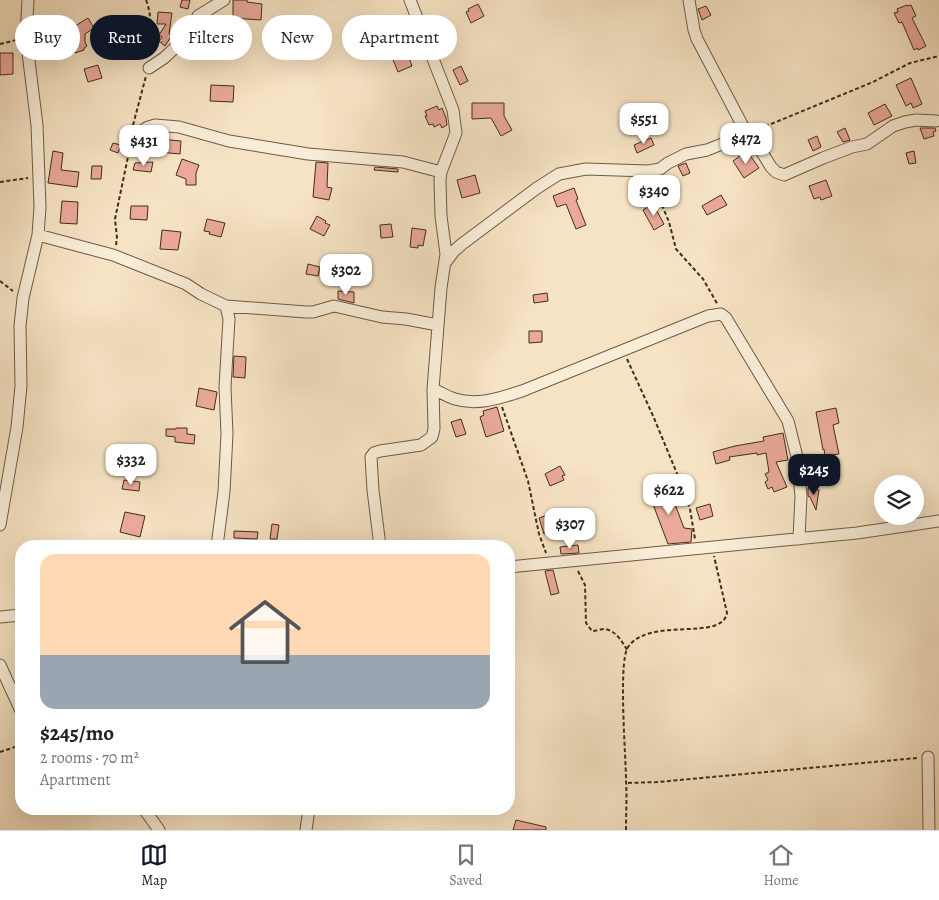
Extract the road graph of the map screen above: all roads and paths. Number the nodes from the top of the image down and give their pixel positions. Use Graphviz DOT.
graph roads {
  1 [pos="28,0"];
  2 [pos="224,0"];
  3 [pos="410,0"];
  4 [pos="689,0"];
  5 [pos="27,15"];
  6 [pos="15,41"];
  7 [pos="0,44"];
  8 [pos="939,56"];
  9 [pos="29,60"];
  10 [pos="149,68"];
  11 [pos="936,121"];
  12 [pos="747,134"];
  13 [pos="130,141"];
  14 [pos="648,171"];
  15 [pos="441,172"];
  16 [pos="40,176"];
  17 [pos="0,182"];
  18 [pos="38,235"];
  19 [pos="444,265"];
  20 [pos="0,281"];
  21 [pos="23,298"];
  22 [pos="226,306"];
  23 [pos="721,314"];
  24 [pos="438,325"];
  25 [pos="622,350"];
  26 [pos="433,389"];
  27 [pos="499,398"];
  28 [pos="939,521"];
  29 [pos="0,525"];
  30 [pos="799,539"];
  31 [pos="218,540"];
  32 [pos="379,540"];
  33 [pos="712,547"];
  34 [pos="697,548"];
  35 [pos="573,560"];
  36 [pos="548,563"];
  37 [pos="515,567"];
  38 [pos="15,616"];
  39 [pos="0,617"];
  40 [pos="627,650"];
  41 [pos="0,665"];
  42 [pos="15,698"];
  43 [pos="15,747"];
  44 [pos="0,752"];
  45 [pos="928,757"];
  46 [pos="626,783"];
  47 [pos="148,815"];
  48 [pos="309,815"];
  49 [pos="159,830"];
  50 [pos="306,830"];
  51 [pos="626,830"];
  52 [pos="929,830"];
  1 -- 5 [label="street"];
  2 -- 10 [label="street"];
  3 -- 15 [label="street"];
  4 -- 12 [label="street"];
  6 -- 7 [label="path"];
  8 -- 12 [label="path"];
  9 -- 16 [label="street"];
  11 -- 12 [label="street"];
  12 -- 14 [label="street"];
  13 -- 15 [label="street"];
  14 -- 19 [label="street"];
  14 -- 23 [label="path"];
  15 -- 19 [label="street"];
  16 -- 17 [label="path"];
  16 -- 18 [label="street"];
  18 -- 21 [label="street"];
  18 -- 22 [label="street"];
  19 -- 24 [label="street"];
  20 -- 21 [label="path"];
  21 -- 29 [label="street"];
  22 -- 24 [label="street"];
  22 -- 31 [label="street"];
  23 -- 25 [label="street"];
  23 -- 30 [label="street"];
  24 -- 26 [label="street"];
  25 -- 27 [label="street"];
  25 -- 34 [label="path"];
  26 -- 27 [label="street"];
  26 -- 32 [label="street"];
  27 -- 36 [label="path"];
  28 -- 30 [label="street"];
  30 -- 33 [label="street"];
  33 -- 34 [label="street"];
  33 -- 40 [label="path"];
  34 -- 35 [label="street"];
  35 -- 36 [label="street"];
  35 -- 40 [label="path"];
  36 -- 37 [label="street"];
  38 -- 39 [label="street"];
  40 -- 46 [label="path"];
  41 -- 42 [label="street"];
  43 -- 44 [label="path"];
  45 -- 46 [label="path"];
  45 -- 52 [label="street"];
  46 -- 51 [label="path"];
  47 -- 49 [label="street"];
  48 -- 50 [label="street"];
}
